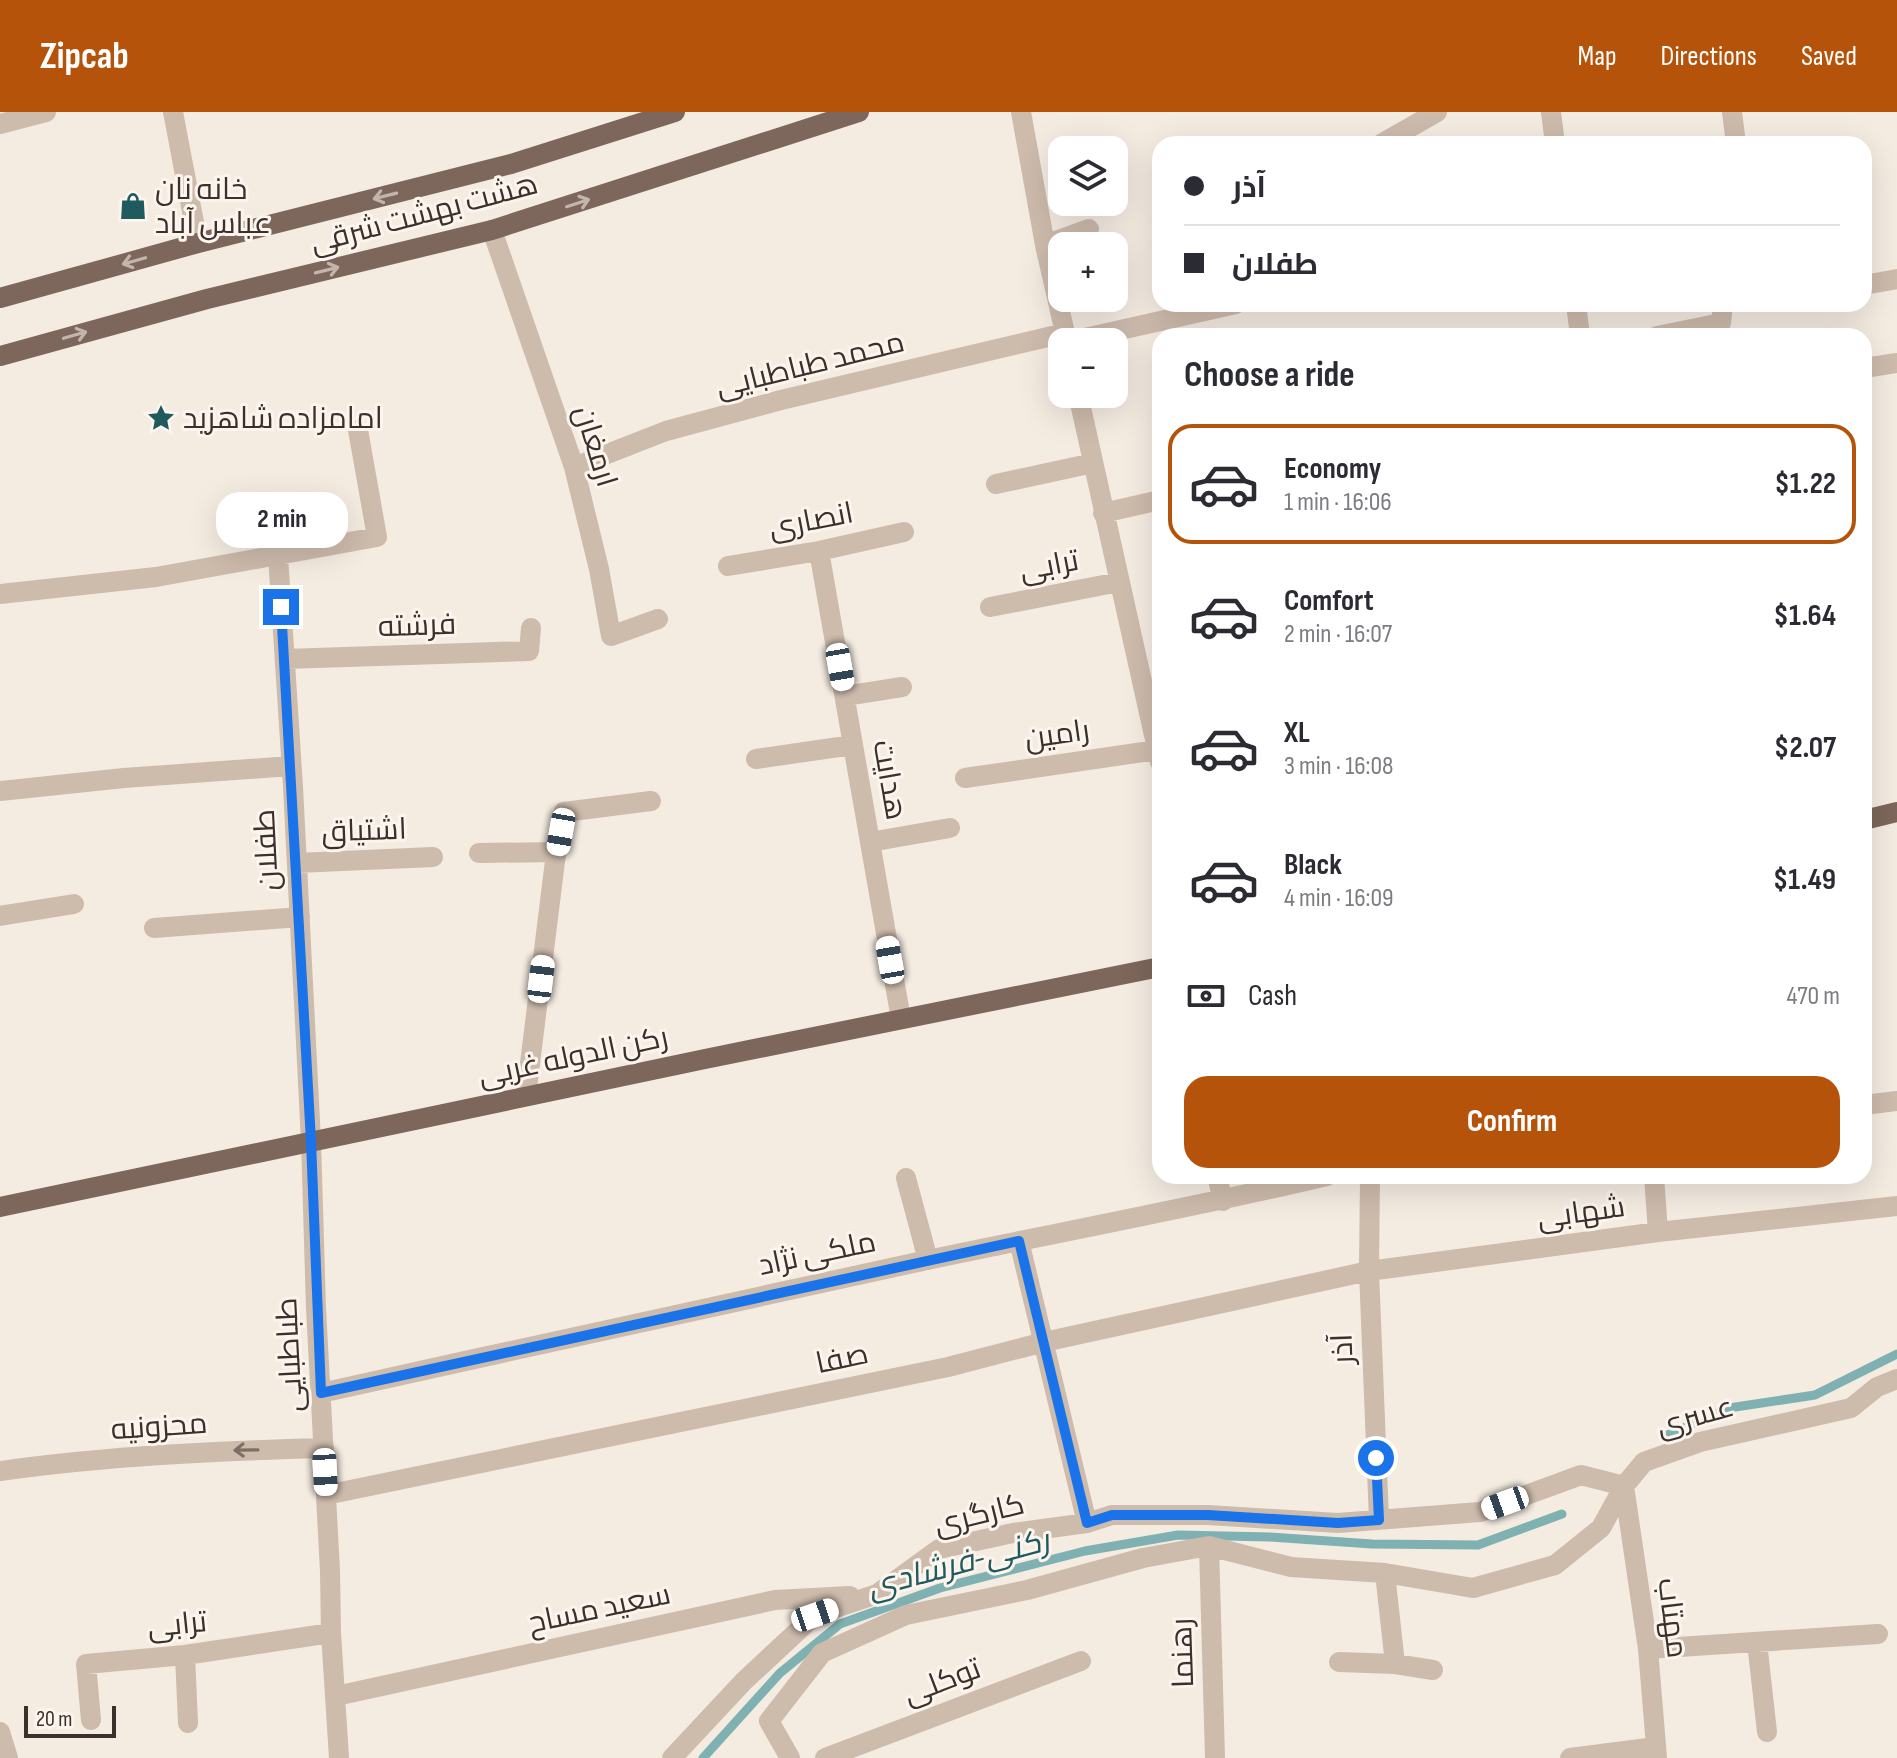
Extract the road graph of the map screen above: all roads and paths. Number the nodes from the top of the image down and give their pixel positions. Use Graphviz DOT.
graph roads {
  1 [pos="46,112"];
  2 [pos="173,112"];
  3 [pos="675,112"];
  4 [pos="859,112"];
  5 [pos="1021,112"];
  6 [pos="1437,112"];
  7 [pos="1551,112"];
  8 [pos="1732,112"];
  9 [pos="0,124"];
  10 [pos="1395,136"];
  11 [pos="1554,136"];
  12 [pos="1735,136"];
  13 [pos="1089,229"];
  14 [pos="492,230"];
  15 [pos="198,243"];
  16 [pos="1045,245"];
  17 [pos="1897,279"];
  18 [pos="1872,284"];
  19 [pos="0,298"];
  20 [pos="1197,312"];
  21 [pos="1722,312"];
  22 [pos="1064,328"];
  23 [pos="1119,328"];
  24 [pos="1696,328"];
  25 [pos="1048,343"];
  26 [pos="0,356"];
  27 [pos="1897,363"];
  28 [pos="1872,367"];
  29 [pos="1081,408"];
  30 [pos="358,430"];
  31 [pos="1093,463"];
  32 [pos="574,467"];
  33 [pos="996,484"];
  34 [pos="1152,502"];
  35 [pos="1103,513"];
  36 [pos="904,532"];
  37 [pos="819,551"];
  38 [pos="278,555"];
  39 [pos="728,566"];
  40 [pos="1119,582"];
  41 [pos="0,594"];
  42 [pos="990,607"];
  43 [pos="658,619"];
  44 [pos="531,628"];
  45 [pos="285,659"];
  46 [pos="902,687"];
  47 [pos="1152,695"];
  48 [pos="845,696"];
  49 [pos="853,745"];
  50 [pos="1152,757"];
  51 [pos="756,759"];
  52 [pos="291,766"];
  53 [pos="965,778"];
  54 [pos="0,791"];
  55 [pos="651,801"];
  56 [pos="1897,812"];
  57 [pos="1872,818"];
  58 [pos="950,828"];
  59 [pos="870,842"];
  60 [pos="557,852"];
  61 [pos="479,853"];
  62 [pos="433,857"];
  63 [pos="297,863"];
  64 [pos="74,904"];
  65 [pos="0,916"];
  66 [pos="300,917"];
  67 [pos="154,928"];
  68 [pos="1152,969"];
  69 [pos="901,1019"];
  70 [pos="526,1096"];
  71 [pos="1897,1101"];
  72 [pos="1872,1104"];
  73 [pos="311,1141"];
  74 [pos="906,1178"];
  75 [pos="1219,1184"];
  76 [pos="1294,1184"];
  77 [pos="1370,1184"];
  78 [pos="1655,1184"];
  79 [pos="1223,1201"];
  80 [pos="1897,1206"];
  81 [pos="0,1207"];
  82 [pos="1658,1232"];
  83 [pos="1019,1241"];
  84 [pos="928,1260"];
  85 [pos="1369,1271"];
  86 [pos="1044,1342"];
  87 [pos="1897,1379"];
  88 [pos="321,1393"];
  89 [pos="324,1448"];
  90 [pos="0,1471"];
  91 [pos="1624,1486"];
  92 [pos="326,1495"];
  93 [pos="1379,1520"];
  94 [pos="1087,1523"];
  95 [pos="1209,1546"];
  96 [pos="1385,1573"];
  97 [pos="877,1594"];
  98 [pos="331,1633"];
  99 [pos="1878,1634"];
  100 [pos="1757,1642"];
  101 [pos="1648,1649"];
  102 [pos="185,1655"];
  103 [pos="1081,1661"];
  104 [pos="1339,1662"];
  105 [pos="1395,1664"];
  106 [pos="1433,1670"];
  107 [pos="336,1696"];
  108 [pos="91,1720"];
  109 [pos="188,1723"];
  110 [pos="0,1732"];
  111 [pos="1767,1732"];
  112 [pos="1656,1753"];
  113 [pos="8,1758"];
  114 [pos="339,1758"];
  115 [pos="672,1758"];
  116 [pos="790,1758"];
  117 [pos="825,1758"];
  118 [pos="1215,1758"];
  119 [pos="1570,1758"];
  1 -- 9 [label="street"];
  2 -- 15 [label="street"];
  3 -- 15 [label="main road, هشت بهشت شرقی, one-way"];
  14 -- 4 [label="main road, هشت بهشت شرقی, one-way"];
  5 -- 16 [label="street"];
  6 -- 10 [label="street"];
  7 -- 11 [label="street"];
  8 -- 12 [label="street"];
  13 -- 16 [label="street"];
  26 -- 14 [label="main road, هشت بهشت شرقی, one-way"];
  14 -- 32 [label="street, ارمغان"];
  15 -- 19 [label="main road, هشت بهشت شرقی, one-way"];
  16 -- 22 [label="street"];
  17 -- 18 [label="street"];
  20 -- 23 [label="street, محمد طباطبایی"];
  21 -- 24 [label="street"];
  25 -- 32 [label="street, محمد طباطبایی"];
  27 -- 28 [label="street"];
  29 -- 31 [label="street"];
  30 -- 38 [label="street"];
  31 -- 33 [label="street"];
  31 -- 35 [label="street"];
  32 -- 43 [label="street, ارمغان"];
  34 -- 35 [label="street"];
  35 -- 40 [label="street"];
  36 -- 37 [label="street, انصاری"];
  37 -- 39 [label="street, انصاری"];
  37 -- 48 [label="street, هدایت"];
  38 -- 41 [label="street"];
  38 -- 45 [label="street, طفلان"];
  40 -- 42 [label="street, ترابی"];
  40 -- 47 [label="street"];
  44 -- 45 [label="street, فرشته"];
  45 -- 52 [label="street, طفلان"];
  46 -- 48 [label="street"];
  48 -- 49 [label="street, هدایت"];
  49 -- 51 [label="street"];
  49 -- 59 [label="street, هدایت"];
  50 -- 53 [label="street, رامین"];
  52 -- 54 [label="street"];
  52 -- 63 [label="street, طفلان"];
  55 -- 60 [label="street"];
  56 -- 57 [label="main road"];
  58 -- 59 [label="street"];
  59 -- 69 [label="street, هدایت"];
  60 -- 61 [label="street"];
  60 -- 70 [label="street"];
  62 -- 63 [label="street, اشتیاق"];
  63 -- 66 [label="street, طفلان"];
  64 -- 65 [label="street"];
  66 -- 67 [label="street"];
  66 -- 73 [label="street, طفلان"];
  68 -- 69 [label="main road, رکن الدوله غربی"];
  69 -- 70 [label="main road, رکن الدوله غربی"];
  70 -- 73 [label="main road, رکن الدوله غربی"];
  71 -- 72 [label="street"];
  73 -- 81 [label="main road, رکن الدوله غربی"];
  73 -- 88 [label="street, طباطبایی"];
  74 -- 84 [label="street"];
  75 -- 79 [label="street"];
  76 -- 79 [label="street, ملکی نژاد"];
  77 -- 85 [label="street, آذر"];
  78 -- 82 [label="street"];
  79 -- 83 [label="street, ملکی نژاد"];
  80 -- 82 [label="street, شهابی"];
  82 -- 85 [label="street, شهابی"];
  83 -- 84 [label="street, ملکی نژاد"];
  83 -- 86 [label="street"];
  84 -- 88 [label="street, ملکی نژاد"];
  85 -- 86 [label="street, صفا"];
  85 -- 93 [label="street, آذر"];
  86 -- 92 [label="street, صفا"];
  86 -- 94 [label="street"];
  87 -- 91 [label="street, عسری"];
  88 -- 89 [label="street, طباطبایی"];
  89 -- 90 [label="street, محزونیه, one-way"];
  89 -- 92 [label="street, طباطبایی"];
  91 -- 93 [label="street"];
  91 -- 96 [label="street"];
  91 -- 101 [label="street, مهتاب"];
  92 -- 98 [label="street, طباطبایی"];
  93 -- 94 [label="street"];
  94 -- 97 [label="street, کارگری"];
  95 -- 96 [label="street"];
  95 -- 116 [label="street"];
  95 -- 118 [label="street, رهنما"];
  96 -- 105 [label="street"];
  97 -- 107 [label="street, سعید مساح"];
  97 -- 115 [label="street, کارگری"];
  98 -- 102 [label="street, ترابی"];
  98 -- 107 [label="street, طباطبایی"];
  99 -- 100 [label="street"];
  100 -- 101 [label="street"];
  100 -- 111 [label="street"];
  101 -- 112 [label="street, مهتاب"];
  102 -- 108 [label="street, ترابی"];
  102 -- 109 [label="street"];
  103 -- 117 [label="street, توکلی"];
  104 -- 105 [label="street"];
  105 -- 106 [label="street"];
  107 -- 114 [label="street, طباطبایی"];
  110 -- 113 [label="street"];
  112 -- 119 [label="street"];
}
